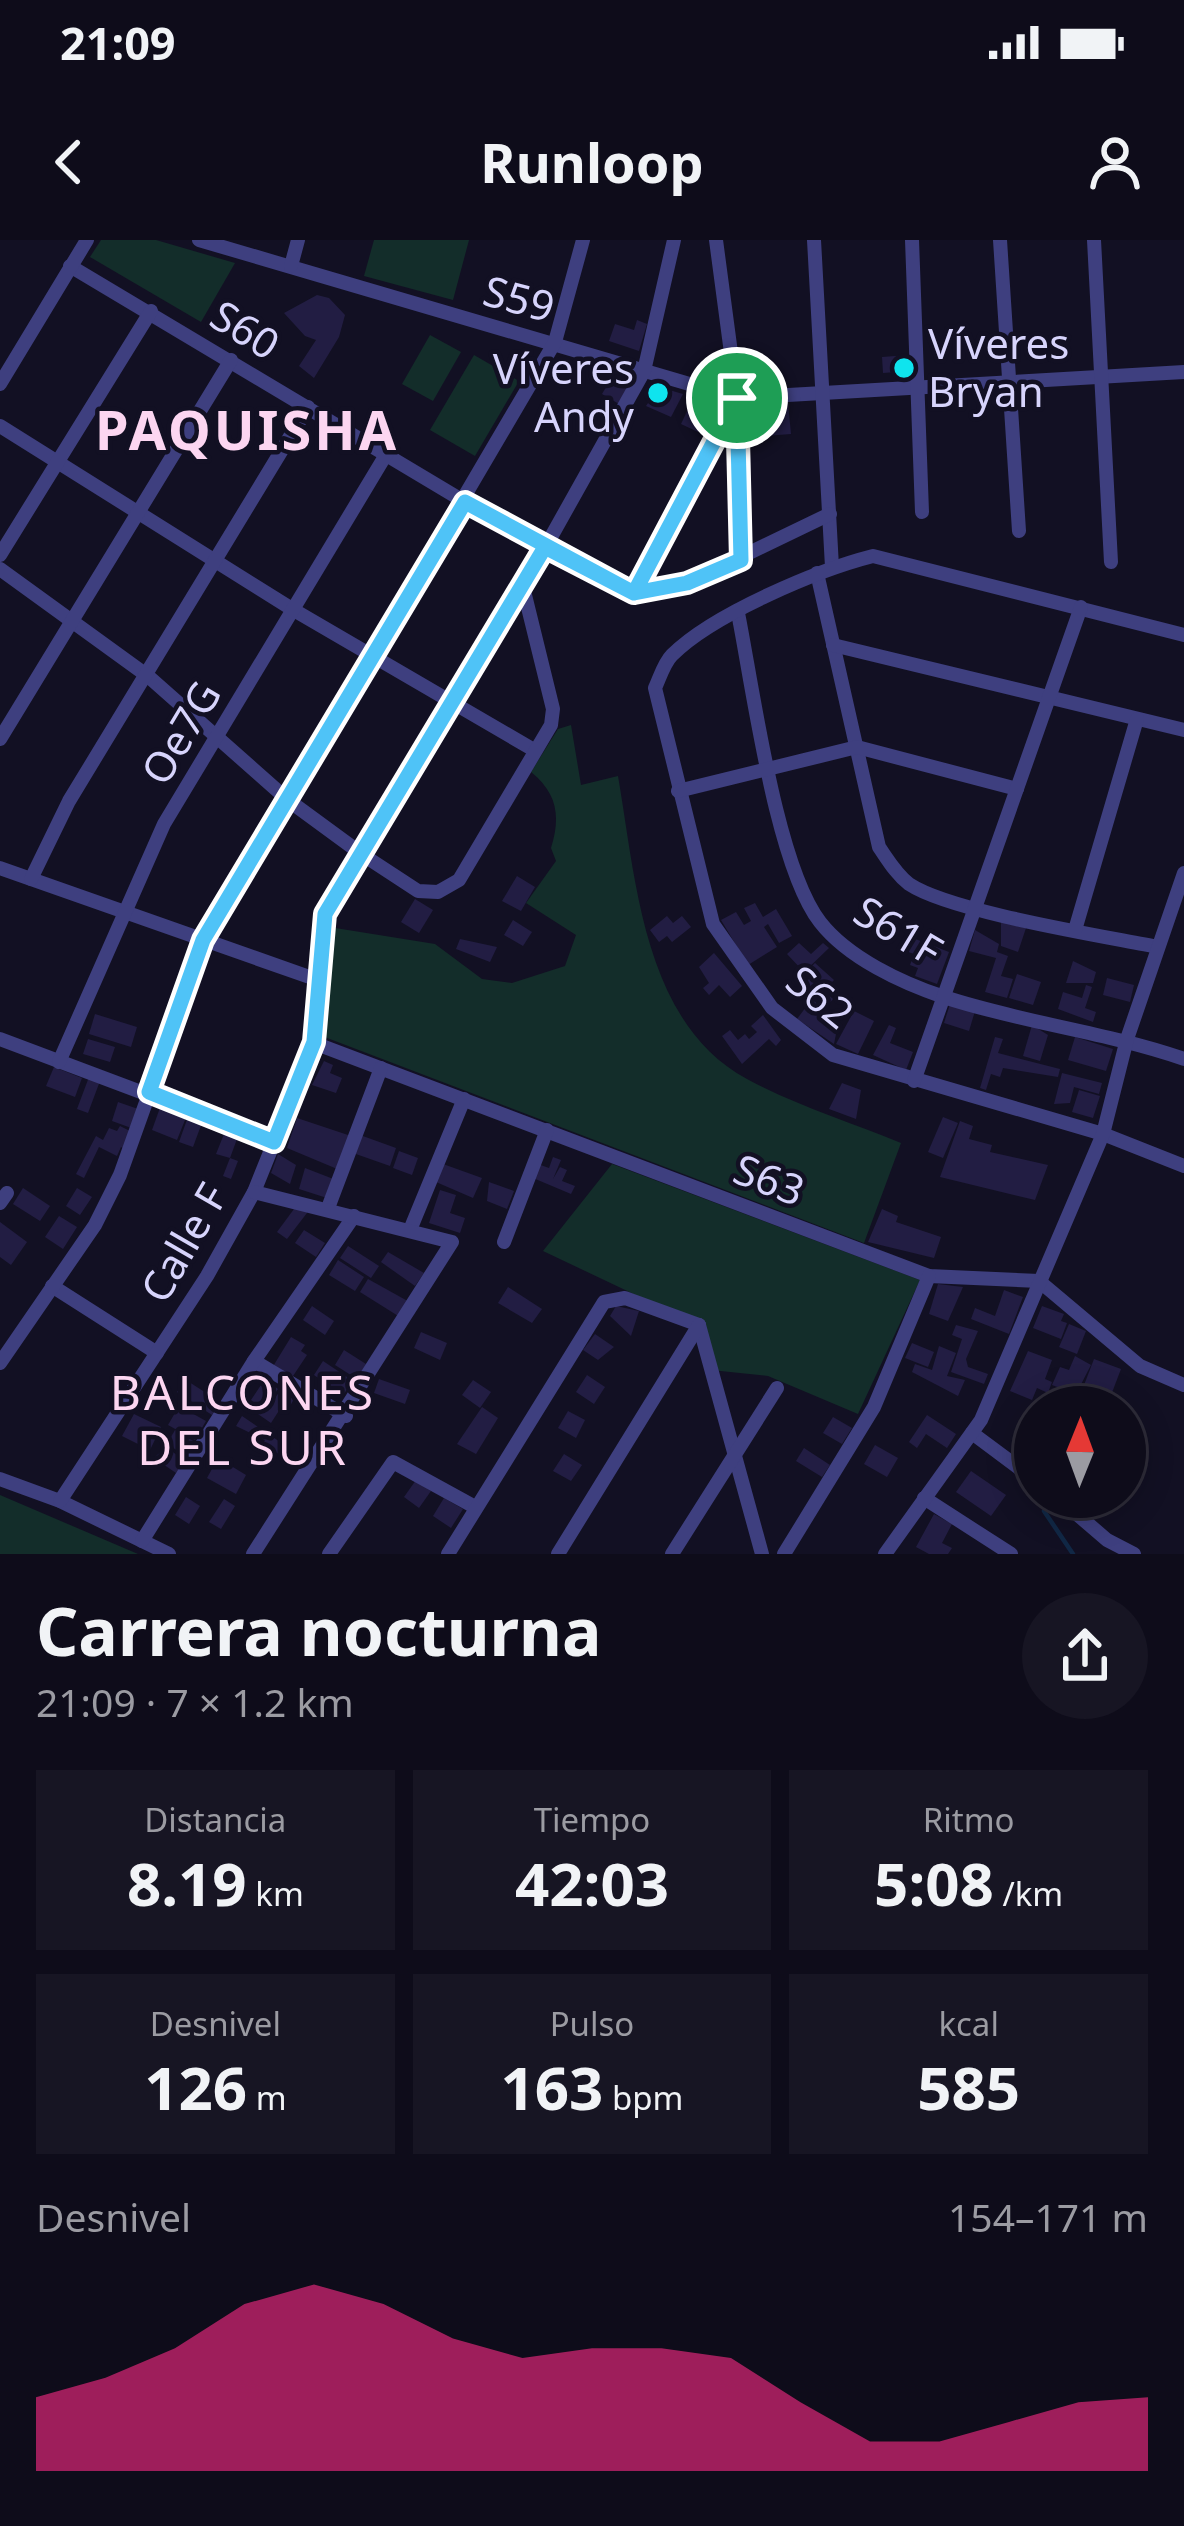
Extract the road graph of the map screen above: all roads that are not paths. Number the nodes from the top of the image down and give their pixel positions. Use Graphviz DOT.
graph roads {
  1 [pos="87,240"];
  2 [pos="199,240"];
  3 [pos="298,240"];
  4 [pos="583,240"];
  5 [pos="674,240"];
  6 [pos="716,240"];
  7 [pos="814,240"];
  8 [pos="912,240"];
  9 [pos="1000,240"];
  10 [pos="1094,240"];
  11 [pos="70,266"];
  12 [pos="291,266"];
  13 [pos="152,311"];
  14 [pos="555,342"];
  15 [pos="231,360"];
  16 [pos="644,371"];
  17 [pos="1184,372"];
  18 [pos="1102,377"];
  19 [pos="1010,382"];
  20 [pos="0,384"];
  21 [pos="918,387"];
  22 [pos="826,393"];
  23 [pos="737,398"];
  24 [pos="308,407"];
  25 [pos="0,426"];
  26 [pos="387,453"];
  27 [pos="62,461"];
  28 [pos="465,502"];
  29 [pos="139,510"];
  30 [pos="922,512"];
  31 [pos="830,514"];
  32 [pos="1018,531"];
  33 [pos="545,547"];
  34 [pos="0,555"];
  35 [pos="214,560"];
  36 [pos="741,560"];
  37 [pos="1111,562"];
  38 [pos="0,568"];
  39 [pos="824,570"];
  40 [pos="523,587"];
  41 [pos="634,593"];
  42 [pos="1081,608"];
  43 [pos="292,609"];
  44 [pos="738,613"];
  45 [pos="71,618"];
  46 [pos="1184,635"];
  47 [pos="833,645"];
  48 [pos="370,656"];
  49 [pos="149,677"];
  50 [pos="1052,698"];
  51 [pos="449,704"];
  52 [pos="1137,719"];
  53 [pos="1184,730"];
  54 [pos="0,739"];
  55 [pos="217,739"];
  56 [pos="857,747"];
  57 [pos="534,750"];
  58 [pos="769,770"];
  59 [pos="1017,789"];
  60 [pos="678,791"];
  61 [pos="288,800"];
  62 [pos="363,855"];
  63 [pos="0,868"];
  64 [pos="1184,873"];
  65 [pos="31,879"];
  66 [pos="975,907"];
  67 [pos="1178,909"];
  68 [pos="128,913"];
  69 [pos="1075,930"];
  70 [pos="203,940"];
  71 [pos="1158,947"];
  72 [pos="318,980"];
  73 [pos="943,996"];
  74 [pos="1127,1039"];
  75 [pos="0,1040"];
  76 [pos="314,1042"];
  77 [pos="1184,1059"];
  78 [pos="59,1062"];
  79 [pos="381,1068"];
  80 [pos="914,1081"];
  81 [pos="149,1092"];
  82 [pos="464,1099"];
  83 [pos="547,1130"];
  84 [pos="1103,1134"];
  85 [pos="274,1142"];
  86 [pos="1184,1166"];
  87 [pos="254,1192"];
  88 [pos="328,1208"];
  89 [pos="355,1216"];
  90 [pos="410,1230"];
  91 [pos="505,1242"];
  92 [pos="928,1276"];
  93 [pos="1040,1281"];
  94 [pos="52,1286"];
  95 [pos="699,1325"];
  96 [pos="157,1353"];
  97 [pos="254,1361"];
  98 [pos="0,1364"];
  99 [pos="1184,1385"];
  100 [pos="777,1388"];
  101 [pos="346,1415"];
  102 [pos="972,1432"];
  103 [pos="734,1456"];
  104 [pos="1014,1464"];
  105 [pos="0,1480"];
  106 [pos="924,1498"];
  107 [pos="60,1501"];
  108 [pos="476,1507"];
  109 [pos="1082,1518"];
  110 [pos="1107,1540"];
  111 [pos="142,1541"];
  112 [pos="169,1554"];
  113 [pos="254,1554"];
  114 [pos="328,1554"];
  115 [pos="448,1554"];
  116 [pos="558,1554"];
  117 [pos="672,1554"];
  118 [pos="762,1554"];
  119 [pos="784,1554"];
  120 [pos="886,1554"];
  121 [pos="1011,1554"];
  122 [pos="1098,1554"];
  123 [pos="1134,1554"];
  1 -- 11 [label="street"];
  2 -- 12 [label="street, S59"];
  3 -- 12 [label="street"];
  4 -- 14 [label="street"];
  5 -- 16 [label="street"];
  6 -- 23 [label="street"];
  7 -- 22 [label="street"];
  8 -- 21 [label="street"];
  9 -- 19 [label="street"];
  10 -- 18 [label="street"];
  11 -- 13 [label="street, S60"];
  11 -- 20 [label="street"];
  12 -- 14 [label="street, S59"];
  13 -- 15 [label="street, S60"];
  13 -- 27 [label="street"];
  14 -- 16 [label="street, S59"];
  14 -- 28 [label="street"];
  15 -- 24 [label="street, S60"];
  15 -- 29 [label="street"];
  16 -- 23 [label="street, S59"];
  16 -- 33 [label="street"];
  17 -- 18 [label="street, S59"];
  18 -- 19 [label="street, S59"];
  18 -- 37 [label="street"];
  19 -- 21 [label="street, S59"];
  19 -- 32 [label="street"];
  21 -- 22 [label="street, S59"];
  21 -- 30 [label="street"];
  22 -- 23 [label="street, S59"];
  22 -- 31 [label="street"];
  23 -- 36 [label="street"];
  23 -- 41 [label="street"];
  24 -- 26 [label="street, S60"];
  24 -- 35 [label="street"];
  25 -- 27 [label="street"];
  26 -- 28 [label="street, S60"];
  26 -- 43 [label="street, Oe7G"];
  27 -- 29 [label="street"];
  27 -- 34 [label="street"];
  28 -- 33 [label="street, S60"];
  28 -- 48 [label="street"];
  29 -- 35 [label="street"];
  29 -- 45 [label="street"];
  31 -- 36 [label="street"];
  31 -- 39 [label="street"];
  33 -- 40 [label="street"];
  33 -- 41 [label="street, S60"];
  35 -- 43 [label="street"];
  35 -- 49 [label="street"];
  36 -- 41 [label="street"];
  38 -- 45 [label="street"];
  39 -- 42 [label="street"];
  39 -- 44 [label="street"];
  39 -- 47 [label="street"];
  40 -- 51 [label="street"];
  40 -- 57 [label="street"];
  42 -- 46 [label="street"];
  42 -- 50 [label="street"];
  43 -- 48 [label="street"];
  43 -- 55 [label="street, Oe7G"];
  44 -- 58 [label="street, S61F"];
  44 -- 60 [label="street, S62"];
  45 -- 49 [label="street"];
  45 -- 54 [label="street"];
  47 -- 50 [label="street"];
  47 -- 56 [label="street"];
  48 -- 51 [label="street"];
  48 -- 61 [label="street"];
  49 -- 55 [label="street"];
  49 -- 65 [label="street"];
  50 -- 52 [label="street"];
  50 -- 59 [label="street"];
  51 -- 57 [label="street"];
  51 -- 62 [label="street"];
  52 -- 53 [label="street"];
  52 -- 69 [label="street"];
  55 -- 61 [label="street"];
  55 -- 68 [label="street, Oe7G"];
  56 -- 58 [label="street"];
  56 -- 59 [label="street"];
  56 -- 66 [label="street"];
  57 -- 62 [label="street"];
  58 -- 60 [label="street"];
  58 -- 73 [label="street, S61F"];
  59 -- 66 [label="street"];
  60 -- 80 [label="street, S62"];
  61 -- 62 [label="street"];
  61 -- 70 [label="street"];
  62 -- 72 [label="street, Calle F"];
  63 -- 65 [label="street"];
  64 -- 67 [label="street"];
  65 -- 68 [label="street"];
  66 -- 69 [label="street"];
  66 -- 73 [label="street"];
  67 -- 71 [label="street"];
  68 -- 70 [label="street"];
  68 -- 78 [label="street, Oe7G"];
  69 -- 71 [label="street"];
  70 -- 72 [label="street"];
  70 -- 81 [label="street"];
  71 -- 74 [label="street"];
  72 -- 76 [label="street, Calle F"];
  73 -- 74 [label="street, S61F"];
  73 -- 80 [label="street"];
  74 -- 77 [label="street, S61F"];
  74 -- 84 [label="street"];
  75 -- 78 [label="street"];
  76 -- 79 [label="street, S63"];
  76 -- 85 [label="street, Calle F"];
  78 -- 81 [label="street"];
  79 -- 82 [label="street, S63"];
  79 -- 88 [label="street"];
  80 -- 84 [label="street, S62"];
  81 -- 85 [label="street"];
  81 -- 94 [label="street"];
  82 -- 83 [label="street, S63"];
  82 -- 90 [label="street"];
  83 -- 91 [label="street"];
  83 -- 92 [label="street, S63"];
  84 -- 86 [label="street, S62"];
  84 -- 93 [label="street"];
  85 -- 87 [label="street, Calle F"];
  87 -- 88 [label="street"];
  87 -- 96 [label="street, Calle F"];
  88 -- 89 [label="street"];
  89 -- 90 [label="street"];
  89 -- 97 [label="street"];
  90 -- 101 [label="street"];
  92 -- 93 [label="street, S63"];
  92 -- 119 [label="street"];
  93 -- 99 [label="street"];
  93 -- 102 [label="street"];
  94 -- 96 [label="street"];
  94 -- 98 [label="street"];
  95 -- 103 [label="street"];
  95 -- 108 [label="street"];
  95 -- 116 [label="street"];
  96 -- 107 [label="street, Calle F"];
  97 -- 101 [label="street"];
  97 -- 111 [label="street"];
  100 -- 103 [label="street"];
  101 -- 113 [label="street"];
  102 -- 104 [label="street"];
  102 -- 106 [label="street"];
  103 -- 117 [label="street"];
  103 -- 118 [label="street"];
  105 -- 107 [label="street"];
  106 -- 120 [label="street"];
  106 -- 121 [label="street"];
  107 -- 111 [label="street"];
  108 -- 114 [label="street"];
  108 -- 115 [label="street"];
  109 -- 110 [label="street"];
  110 -- 122 [label="street"];
  110 -- 123 [label="street"];
  111 -- 112 [label="street"];
}
